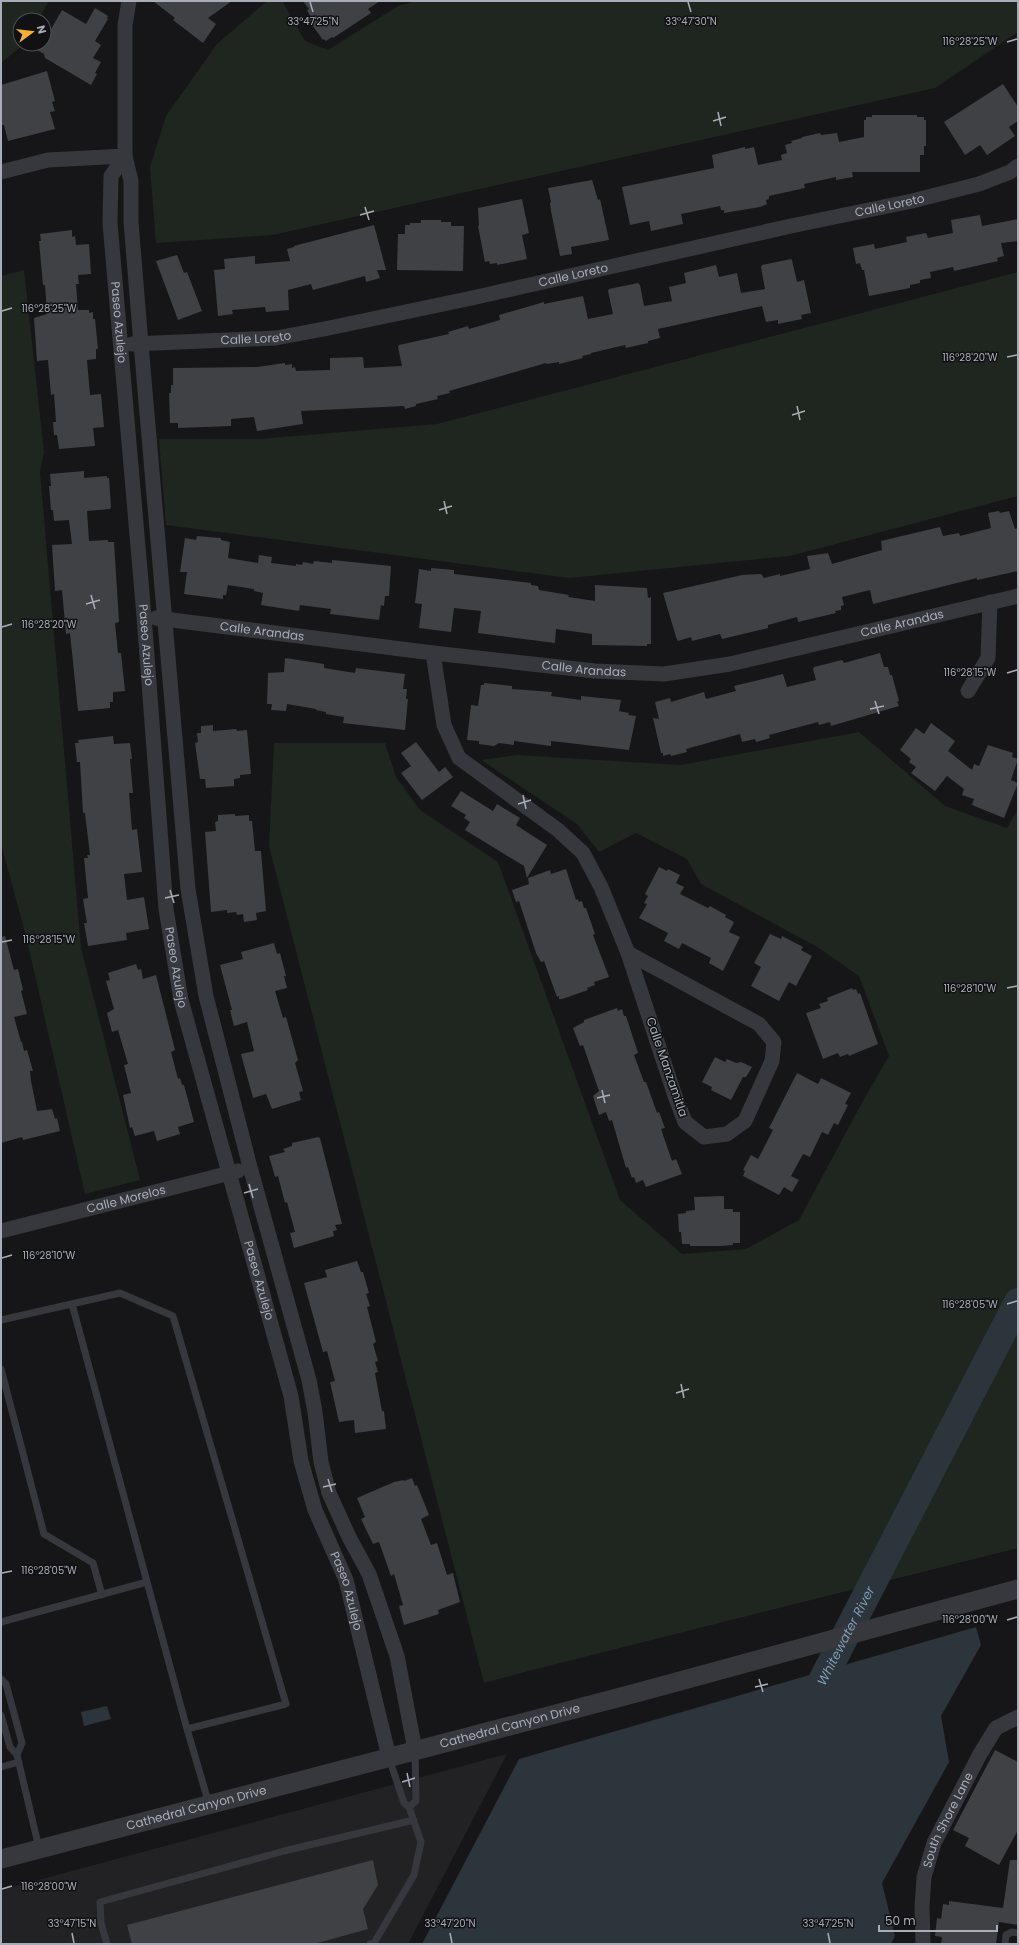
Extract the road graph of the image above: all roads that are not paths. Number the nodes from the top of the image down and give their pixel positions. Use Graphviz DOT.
graph roads {
  1 [pos="130,1"];
  2 [pos="125,156"];
  3 [pos="1018,166"];
  4 [pos="1,172"];
  5 [pos="121,344"];
  6 [pos="141,344"];
  7 [pos="1018,596"];
  8 [pos="990,602"];
  9 [pos="144,616"];
  10 [pos="165,619"];
  11 [pos="433,653"];
  12 [pos="968,691"];
  13 [pos="628,953"];
  14 [pos="250,1167"];
  15 [pos="229,1173"];
  16 [pos="1,1231"];
  17 [pos="72,1304"];
  18 [pos="1,1320"];
  19 [pos="1,1369"];
  20 [pos="147,1582"];
  21 [pos="1018,1590"];
  22 [pos="102,1595"];
  23 [pos="1,1622"];
  24 [pos="1,1679"];
  25 [pos="1,1715"];
  26 [pos="1018,1717"];
  27 [pos="187,1729"];
  28 [pos="414,1750"];
  29 [pos="389,1757"];
  30 [pos="18,1759"];
  31 [pos="1,1767"];
  32 [pos="209,1804"];
  33 [pos="409,1807"];
  34 [pos="414,1820"];
  35 [pos="39,1848"];
  36 [pos="1,1859"];
  37 [pos="1018,1933"];
  38 [pos="107,1944"];
  39 [pos="370,1944"];
  40 [pos="923,1944"];
  41 [pos="1005,1944"];
  1 -- 2 [label="street, Paseo Azulejo"];
  2 -- 4 [label="street"];
  2 -- 5 [label="street, Paseo Azulejo"];
  2 -- 6 [label="street, Paseo Azulejo"];
  3 -- 6 [label="street, Calle Loreto"];
  5 -- 6 [label="street, Calle Loreto"];
  5 -- 9 [label="street, Paseo Azulejo"];
  6 -- 10 [label="street, Paseo Azulejo"];
  7 -- 8 [label="street, Calle Arandas"];
  8 -- 11 [label="street, Calle Arandas"];
  8 -- 12 [label="street"];
  9 -- 10 [label="street, Calle Arandas"];
  9 -- 15 [label="street, Paseo Azulejo"];
  10 -- 11 [label="street, Calle Arandas"];
  10 -- 14 [label="street, Paseo Azulejo"];
  11 -- 13 [label="street, Calle Manzamitla"];
  13 -- 13 [label="street, Calle Manzamitla"];
  14 -- 15 [label="street, Calle Morelos"];
  14 -- 28 [label="street, Paseo Azulejo"];
  15 -- 16 [label="street, Calle Morelos"];
  15 -- 29 [label="street, Paseo Azulejo"];
  17 -- 18 [label="lane"];
  17 -- 20 [label="lane"];
  17 -- 27 [label="lane"];
  19 -- 22 [label="lane"];
  20 -- 22 [label="lane"];
  20 -- 27 [label="lane"];
  21 -- 28 [label="street, Cathedral Canyon Drive"];
  22 -- 23 [label="lane"];
  24 -- 30 [label="lane"];
  25 -- 30 [label="lane"];
  26 -- 40 [label="street, South Shore Lane"];
  27 -- 32 [label="lane"];
  28 -- 29 [label="street, Cathedral Canyon Drive"];
  28 -- 33 [label="lane"];
  29 -- 32 [label="street, Cathedral Canyon Drive"];
  29 -- 33 [label="lane"];
  30 -- 31 [label="lane"];
  30 -- 35 [label="lane"];
  32 -- 35 [label="street, Cathedral Canyon Drive"];
  33 -- 34 [label="lane"];
  34 -- 38 [label="lane"];
  34 -- 39 [label="lane"];
  35 -- 36 [label="street, Cathedral Canyon Drive"];
  37 -- 41 [label="lane"];
}
